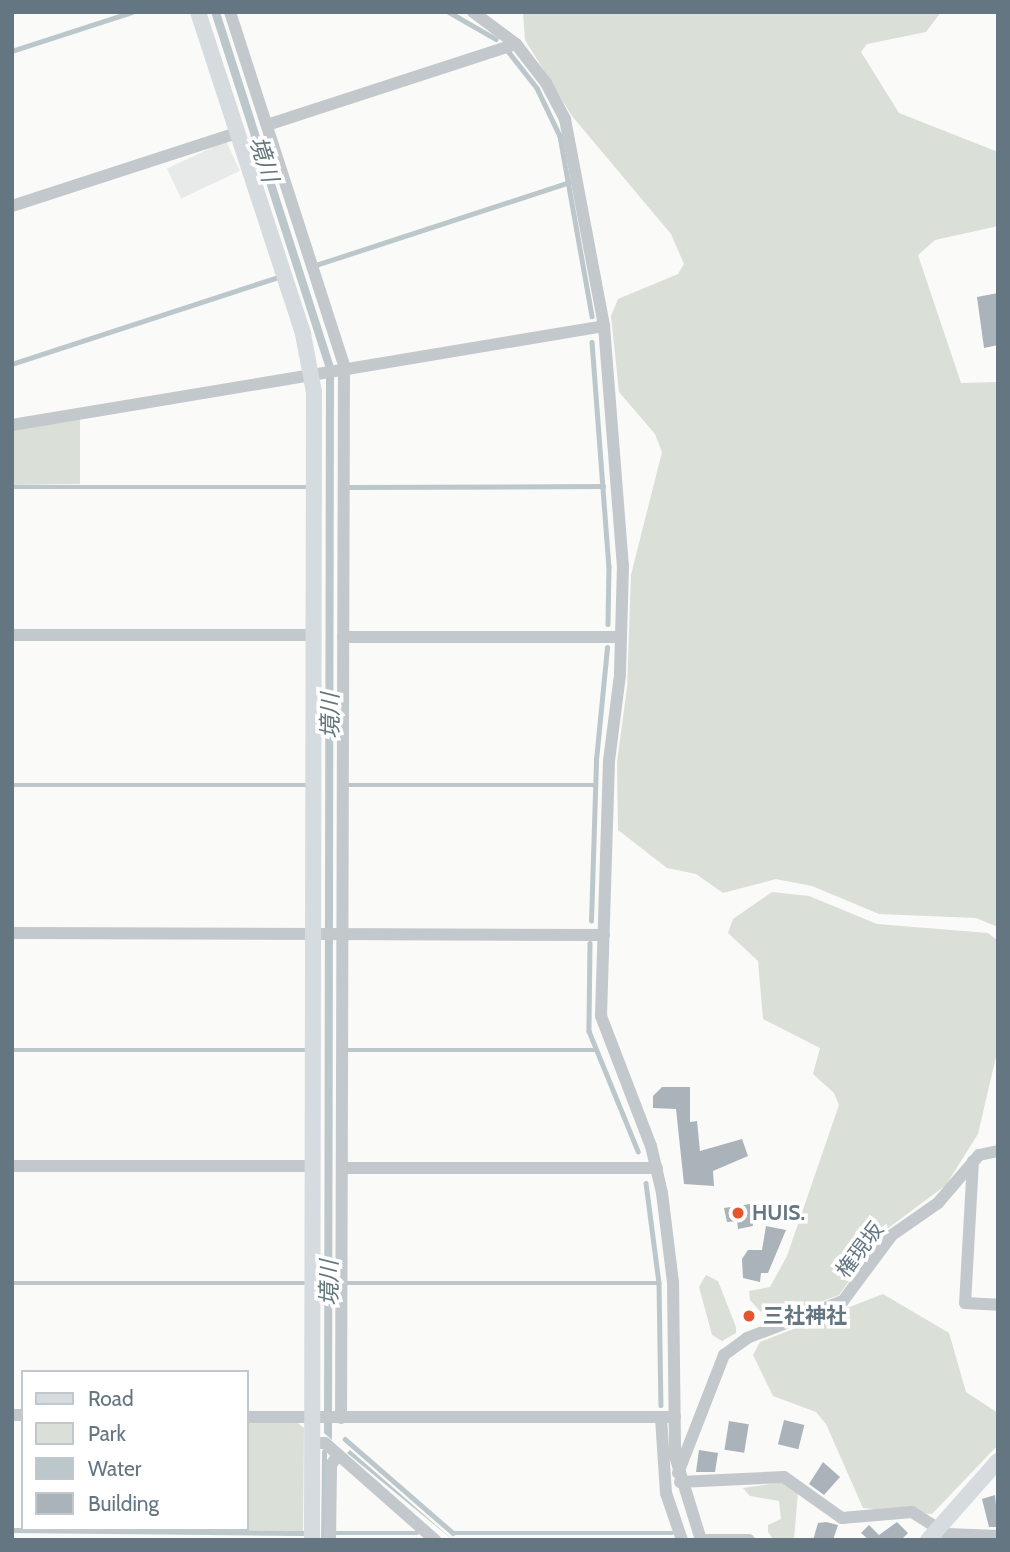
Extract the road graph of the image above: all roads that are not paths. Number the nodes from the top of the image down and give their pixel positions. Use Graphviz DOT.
graph roads {
  1 [pos="198,12"];
  2 [pos="230,12"];
  3 [pos="472,12"];
  4 [pos="516,44"];
  5 [pos="267,125"];
  6 [pos="237,133"];
  7 [pos="12,206"];
  8 [pos="604,326"];
  9 [pos="341,366"];
  10 [pos="316,371"];
  11 [pos="12,425"];
  12 [pos="12,635"];
  13 [pos="315,635"];
  14 [pos="343,637"];
  15 [pos="621,637"];
  16 [pos="12,933"];
  17 [pos="318,933"];
  18 [pos="340,933"];
  19 [pos="604,934"];
  20 [pos="998,1151"];
  21 [pos="973,1161"];
  22 [pos="12,1166"];
  23 [pos="313,1166"];
  24 [pos="342,1168"];
  25 [pos="657,1168"];
  26 [pos="998,1305"];
  27 [pos="248,1417"];
  28 [pos="316,1418"];
  29 [pos="339,1418"];
  30 [pos="661,1418"];
  31 [pos="675,1418"];
  32 [pos="312,1443"];
  33 [pos="338,1455"];
  34 [pos="998,1461"];
  35 [pos="679,1477"];
  36 [pos="940,1527"];
  37 [pos="998,1536"];
  38 [pos="312,1540"];
  39 [pos="330,1540"];
  40 [pos="435,1540"];
  41 [pos="682,1540"];
  42 [pos="704,1540"];
  43 [pos="750,1540"];
  44 [pos="928,1540"];
  1 -- 6 [label="street"];
  2 -- 5 [label="street"];
  3 -- 4 [label="street"];
  4 -- 5 [label="street"];
  4 -- 8 [label="street"];
  5 -- 9 [label="street"];
  6 -- 7 [label="street"];
  6 -- 10 [label="street"];
  8 -- 9 [label="street"];
  8 -- 15 [label="street"];
  9 -- 10 [label="street"];
  9 -- 14 [label="street"];
  10 -- 11 [label="street"];
  10 -- 13 [label="street"];
  12 -- 13 [label="street"];
  13 -- 17 [label="street"];
  14 -- 15 [label="street"];
  14 -- 18 [label="street"];
  15 -- 19 [label="street"];
  16 -- 17 [label="street"];
  17 -- 18 [label="street"];
  17 -- 23 [label="street"];
  18 -- 19 [label="street"];
  18 -- 24 [label="street"];
  19 -- 25 [label="street"];
  20 -- 21 [label="street"];
  21 -- 26 [label="street"];
  21 -- 35 [label="street, 権現坂"];
  22 -- 23 [label="street"];
  23 -- 28 [label="street"];
  24 -- 25 [label="street"];
  24 -- 29 [label="street"];
  25 -- 31 [label="street"];
  27 -- 28 [label="street"];
  28 -- 29 [label="street"];
  28 -- 32 [label="street"];
  29 -- 30 [label="street"];
  30 -- 31 [label="street"];
  30 -- 41 [label="street"];
  31 -- 35 [label="street"];
  32 -- 33 [label="street"];
  32 -- 38 [label="street"];
  33 -- 39 [label="street"];
  33 -- 40 [label="street"];
  34 -- 36 [label="street"];
  35 -- 36 [label="street"];
  35 -- 42 [label="street"];
  36 -- 37 [label="street"];
  36 -- 44 [label="street"];
  42 -- 43 [label="street"];
}
